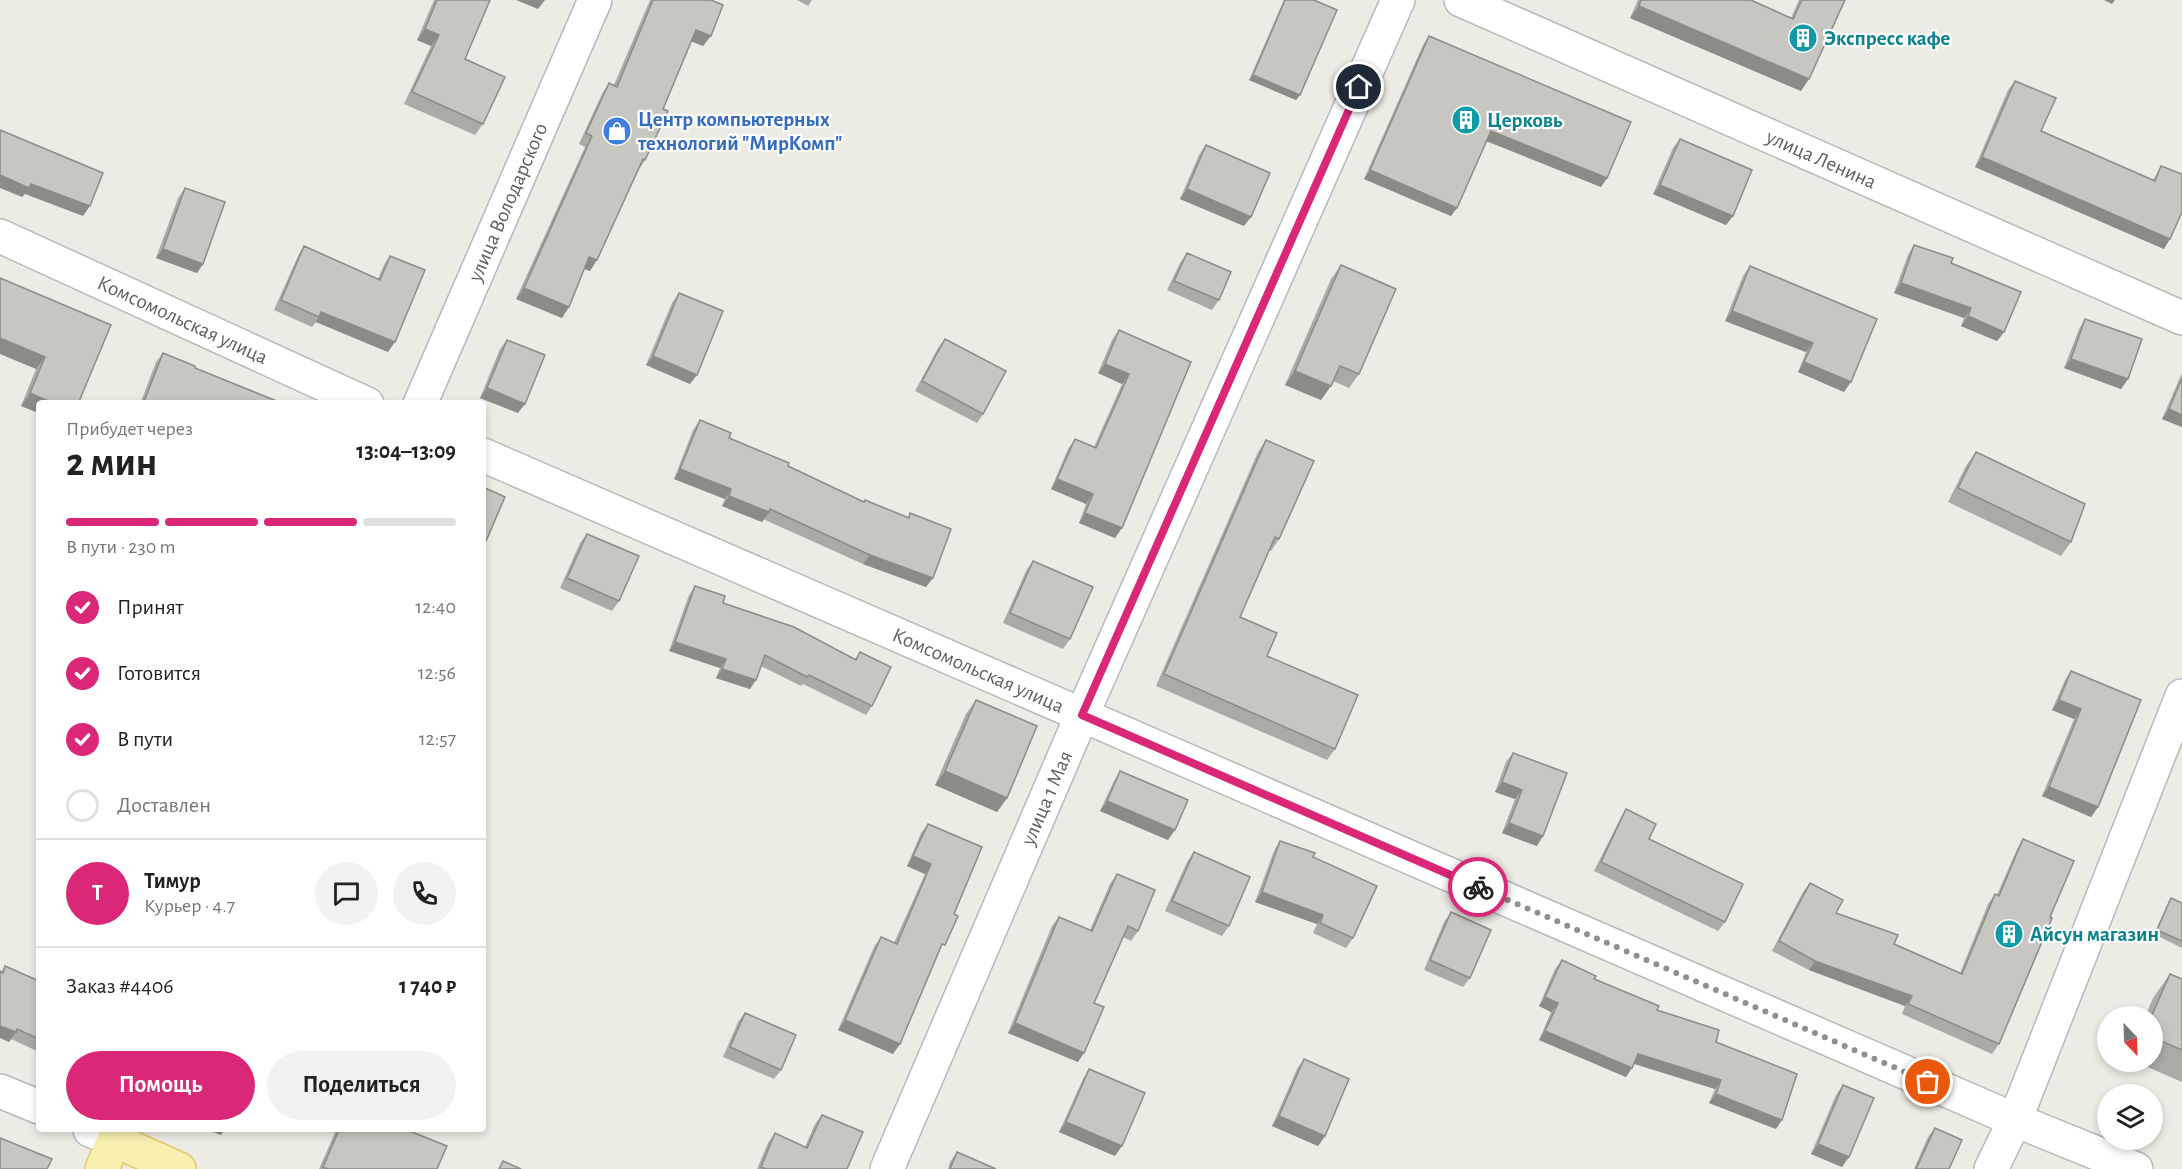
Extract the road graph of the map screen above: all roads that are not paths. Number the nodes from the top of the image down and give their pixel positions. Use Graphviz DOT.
graph roads {
  1 [pos="595,0"];
  2 [pos="1398,0"];
  3 [pos="1461,0"];
  4 [pos="0,236"];
  5 [pos="2182,318"];
  6 [pos="358,400"];
  7 [pos="422,400"];
  8 [pos="486,456"];
  9 [pos="2182,696"];
  10 [pos="1082,715"];
  11 [pos="0,1090"];
  12 [pos="36,1106"];
  13 [pos="2015,1120"];
  14 [pos="106,1142"];
  15 [pos="179,1169"];
  16 [pos="887,1169"];
  17 [pos="1991,1169"];
  18 [pos="2136,1169"];
  1 -- 7 [label="street, улица Володарского"];
  2 -- 10 [label="street, улица 1 Мая"];
  3 -- 5 [label="street, улица Ленина"];
  4 -- 6 [label="street, Комсомольская улица"];
  8 -- 10 [label="street, Комсомольская улица"];
  9 -- 13 [label="street"];
  10 -- 13 [label="street, Комсомольская улица"];
  10 -- 16 [label="street, улица 1 Мая"];
  11 -- 12 [label="street"];
  13 -- 17 [label="street"];
  13 -- 18 [label="street, Комсомольская улица"];
  14 -- 15 [label="main road"];
}
